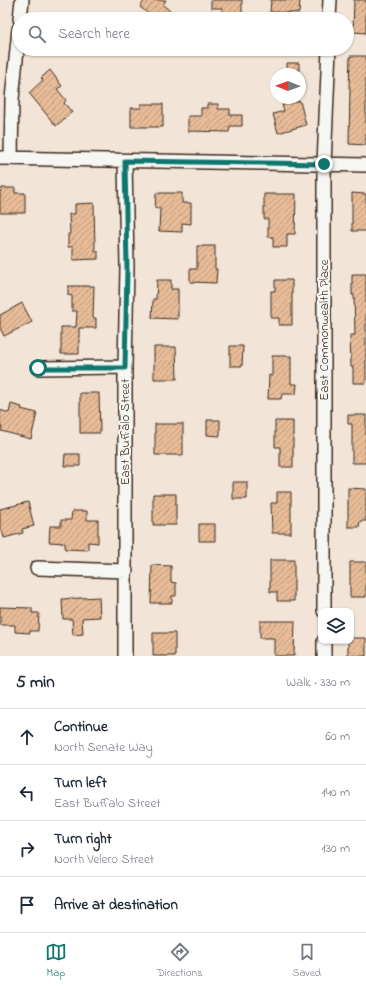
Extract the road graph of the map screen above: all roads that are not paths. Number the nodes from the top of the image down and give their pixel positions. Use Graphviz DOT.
graph roads {
  1 [pos="22,0"];
  2 [pos="330,0"];
  3 [pos="21,12"];
  4 [pos="329,12"];
  5 [pos="16,56"];
  6 [pos="329,56"];
  7 [pos="5,158"];
  8 [pos="125,161"];
  9 [pos="324,164"];
  10 [pos="366,165"];
  11 [pos="38,368"];
  12 [pos="125,368"];
  13 [pos="36,568"];
  14 [pos="126,571"];
  15 [pos="324,608"];
  16 [pos="324,644"];
  17 [pos="125,656"];
  18 [pos="324,656"];
  1 -- 3 [label="street"];
  2 -- 4 [label="street"];
  5 -- 7 [label="street"];
  6 -- 9 [label="street, East Commonwealth Place"];
  7 -- 8 [label="street"];
  8 -- 9 [label="street"];
  8 -- 12 [label="street, East Buffalo Street"];
  9 -- 10 [label="street"];
  9 -- 15 [label="street, East Commonwealth Place"];
  11 -- 12 [label="street"];
  12 -- 14 [label="street, East Buffalo Street"];
  13 -- 14 [label="street"];
  14 -- 17 [label="street, East Buffalo Street"];
  16 -- 18 [label="street"];
}
